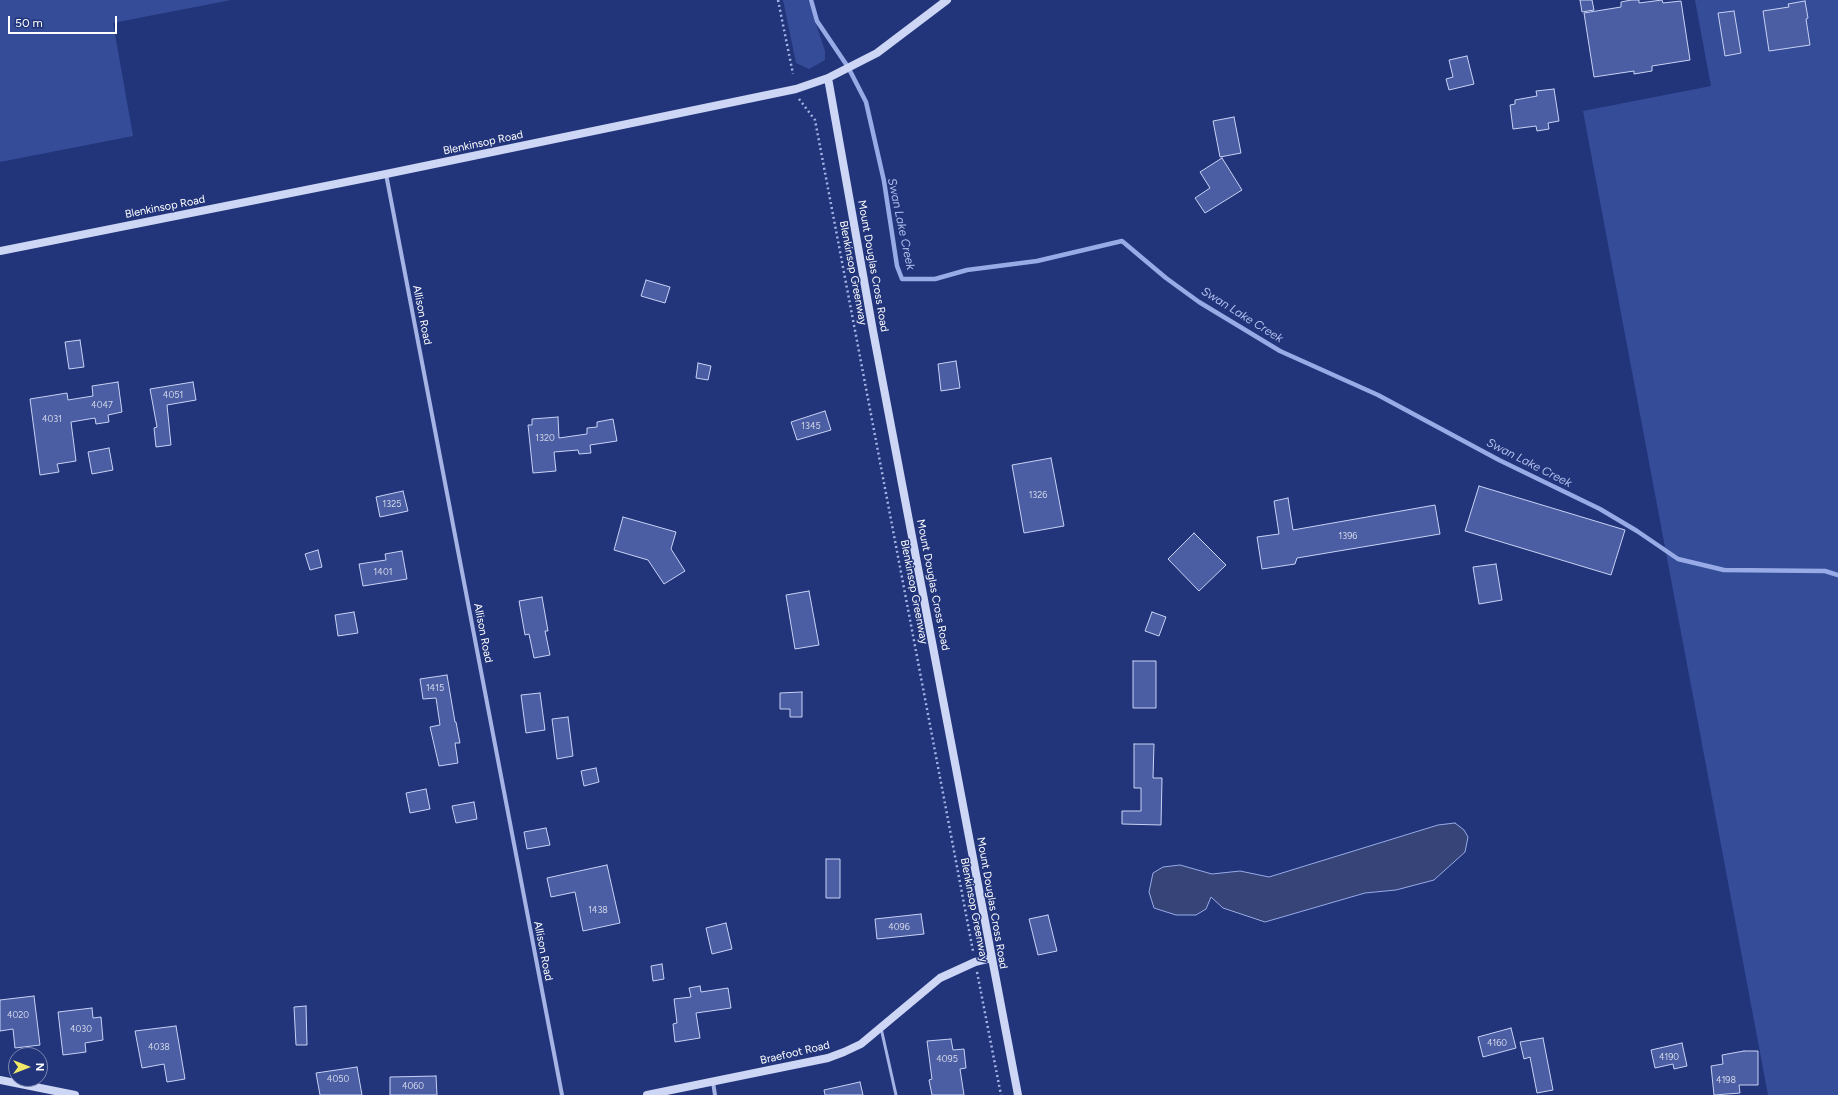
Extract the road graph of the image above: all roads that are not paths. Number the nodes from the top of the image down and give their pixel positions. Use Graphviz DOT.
graph roads {
  1 [pos="947,0"];
  2 [pos="828,78"];
  3 [pos="386,174"];
  4 [pos="0,252"];
  5 [pos="991,958"];
  6 [pos="881,1026"];
  7 [pos="0,1080"];
  8 [pos="712,1082"];
  9 [pos="75,1095"];
  10 [pos="562,1095"];
  11 [pos="647,1095"];
  12 [pos="715,1095"];
  13 [pos="896,1095"];
  14 [pos="1018,1095"];
  1 -- 2 [label="street, Blenkinsop Road"];
  2 -- 3 [label="street, Blenkinsop Road"];
  2 -- 5 [label="street, Mount Douglas Cross Road"];
  3 -- 4 [label="street, Blenkinsop Road"];
  3 -- 10 [label="street, Allison Road"];
  5 -- 6 [label="street, Braefoot Road"];
  5 -- 14 [label="street, Mount Douglas Cross Road"];
  6 -- 8 [label="street, Braefoot Road"];
  6 -- 13 [label="lane"];
  7 -- 9 [label="street"];
  8 -- 11 [label="street, Braefoot Road"];
  8 -- 12 [label="street"];
}
